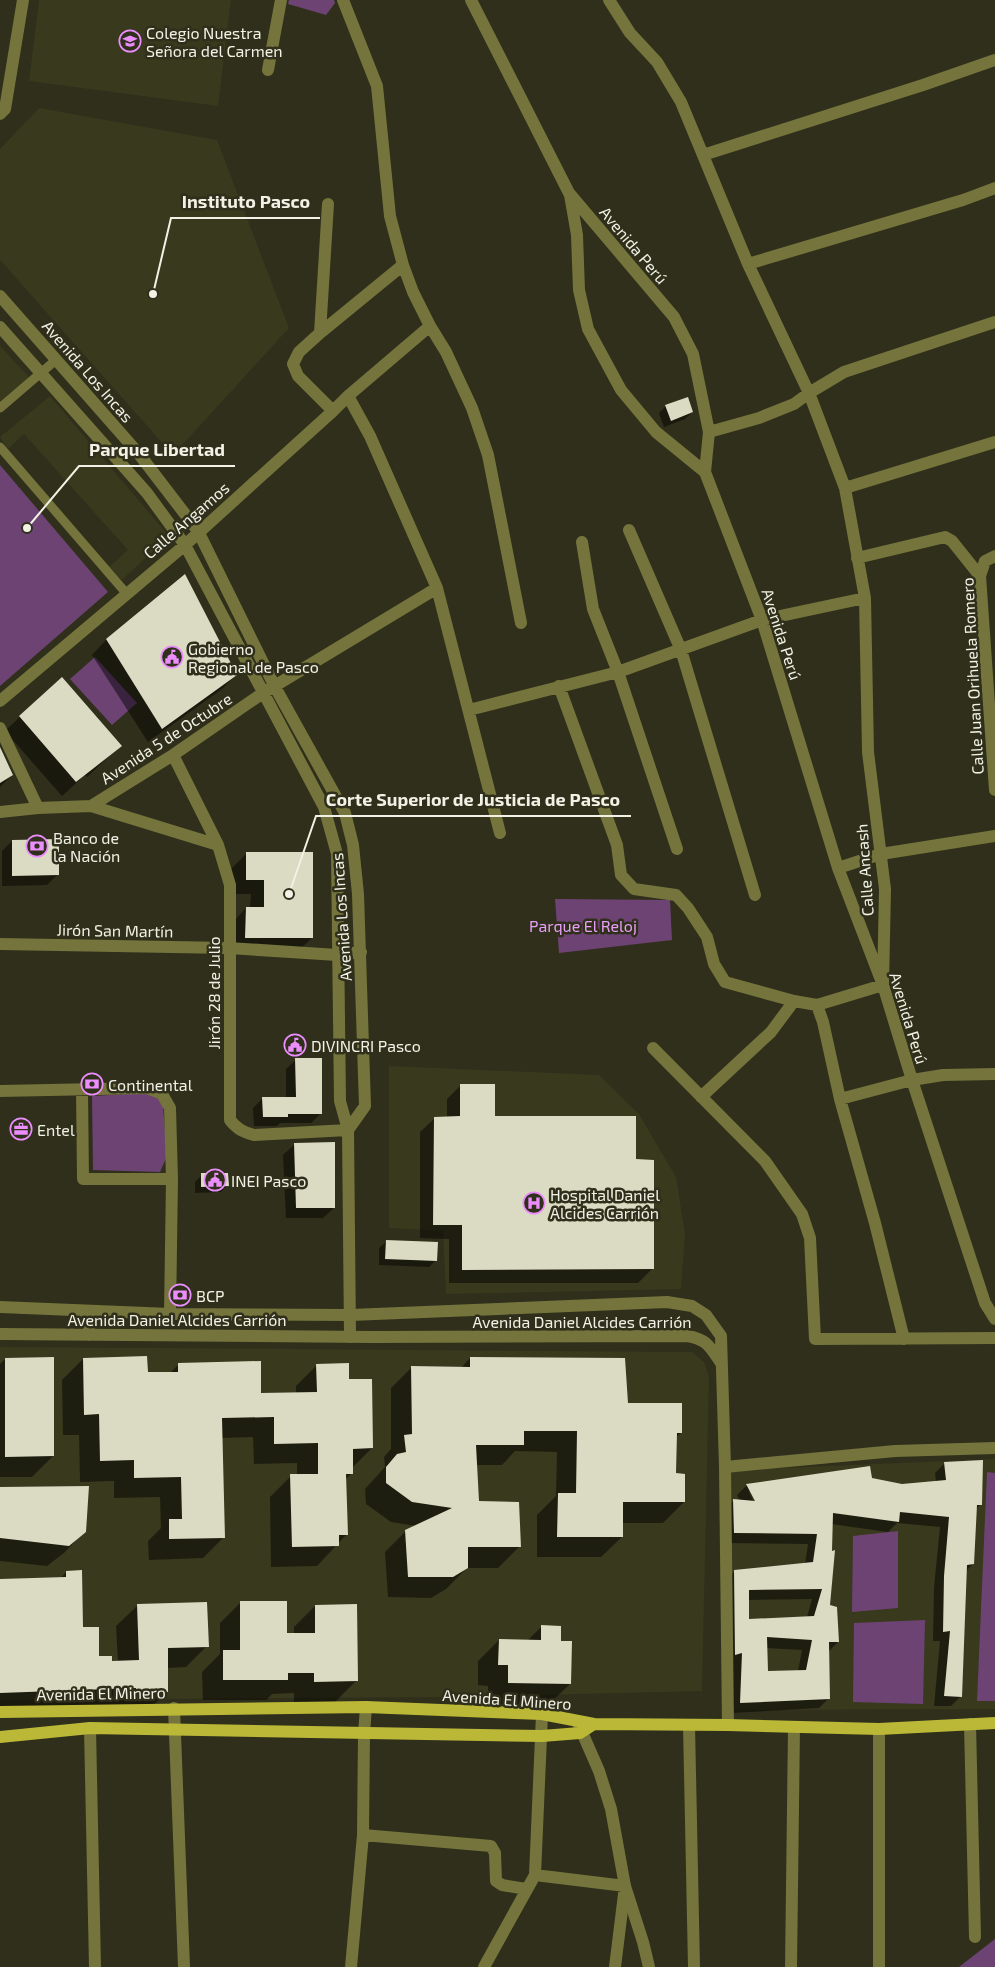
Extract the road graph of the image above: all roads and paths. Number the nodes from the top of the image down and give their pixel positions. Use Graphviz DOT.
graph roads {
  1 [pos="23,0"];
  2 [pos="281,0"];
  3 [pos="343,0"];
  4 [pos="471,0"];
  5 [pos="609,0"];
  6 [pos="995,60"];
  7 [pos="268,70"];
  8 [pos="0,114"];
  9 [pos="703,155"];
  10 [pos="995,188"];
  11 [pos="569,193"];
  12 [pos="328,204"];
  13 [pos="748,264"];
  14 [pos="403,265"];
  15 [pos="0,296"];
  16 [pos="995,322"];
  17 [pos="430,326"];
  18 [pos="0,327"];
  19 [pos="320,333"];
  20 [pos="57,359"];
  21 [pos="41,373"];
  22 [pos="809,393"];
  23 [pos="348,396"];
  24 [pos="0,408"];
  25 [pos="333,411"];
  26 [pos="709,432"];
  27 [pos="995,442"];
  28 [pos="0,447"];
  29 [pos="705,472"];
  30 [pos="845,488"];
  31 [pos="629,530"];
  32 [pos="198,531"];
  33 [pos="582,542"];
  34 [pos="184,545"];
  35 [pos="857,558"];
  36 [pos="990,559"];
  37 [pos="980,576"];
  38 [pos="437,588"];
  39 [pos="126,593"];
  40 [pos="865,598"];
  41 [pos="762,620"];
  42 [pos="521,623"];
  43 [pos="681,650"];
  44 [pos="618,672"];
  45 [pos="559,686"];
  46 [pos="275,687"];
  47 [pos="263,693"];
  48 [pos="0,701"];
  49 [pos="468,710"];
  50 [pos="0,728"];
  51 [pos="174,755"];
  52 [pos="322,772"];
  53 [pos="308,780"];
  54 [pos="995,790"];
  55 [pos="91,806"];
  56 [pos="38,808"];
  57 [pos="0,812"];
  58 [pos="500,833"];
  59 [pos="995,836"];
  60 [pos="218,845"];
  61 [pos="677,850"];
  62 [pos="881,854"];
  63 [pos="838,868"];
  64 [pos="755,895"];
  65 [pos="0,944"];
  66 [pos="229,948"];
  67 [pos="361,952"];
  68 [pos="337,955"];
  69 [pos="883,985"];
  70 [pos="794,1001"];
  71 [pos="817,1005"];
  72 [pos="653,1048"];
  73 [pos="995,1074"];
  74 [pos="912,1080"];
  75 [pos="82,1089"];
  76 [pos="0,1091"];
  77 [pos="701,1097"];
  78 [pos="840,1099"];
  79 [pos="348,1130"];
  80 [pos="172,1179"];
  81 [pos="0,1308"];
  82 [pos="90,1311"];
  83 [pos="170,1314"];
  84 [pos="269,1315"];
  85 [pos="351,1315"];
  86 [pos="995,1319"];
  87 [pos="0,1334"];
  88 [pos="89,1335"];
  89 [pos="268,1336"];
  90 [pos="350,1337"];
  91 [pos="995,1338"];
  92 [pos="904,1339"];
  93 [pos="721,1363"];
  94 [pos="995,1448"];
  95 [pos="725,1467"];
  96 [pos="366,1707"];
  97 [pos="174,1708"];
  98 [pos="65,1710"];
  99 [pos="0,1712"];
  100 [pos="542,1714"];
  101 [pos="995,1723"];
  102 [pos="970,1724"];
  103 [pos="689,1725"];
  104 [pos="728,1725"];
  105 [pos="579,1726"];
  106 [pos="794,1727"];
  107 [pos="90,1728"];
  108 [pos="174,1728"];
  109 [pos="879,1729"];
  110 [pos="65,1731"];
  111 [pos="364,1734"];
  112 [pos="542,1736"];
  113 [pos="0,1737"];
  114 [pos="364,1835"];
  115 [pos="535,1875"];
  116 [pos="625,1886"];
  117 [pos="526,1890"];
  118 [pos="975,1937"];
  119 [pos="95,1967"];
  120 [pos="184,1967"];
  121 [pos="351,1967"];
  122 [pos="484,1967"];
  123 [pos="615,1967"];
  124 [pos="649,1967"];
  125 [pos="694,1967"];
  126 [pos="791,1967"];
  127 [pos="879,1967"];
  1 -- 8 [label="street"];
  2 -- 7 [label="street"];
  3 -- 14 [label="street"];
  4 -- 11 [label="street, Avenida Perú"];
  5 -- 9 [label="street, Calle Ancash"];
  6 -- 9 [label="street"];
  9 -- 13 [label="street, Calle Ancash"];
  10 -- 13 [label="street"];
  11 -- 26 [label="street, Avenida Perú"];
  11 -- 29 [label="street"];
  12 -- 19 [label="street"];
  13 -- 22 [label="street, Calle Ancash"];
  14 -- 17 [label="street"];
  14 -- 19 [label="street"];
  15 -- 20 [label="street, Avenida Los Incas"];
  16 -- 22 [label="street"];
  17 -- 23 [label="street, Calle Angamos"];
  17 -- 42 [label="street"];
  18 -- 21 [label="street, Avenida Los Incas"];
  19 -- 25 [label="street"];
  20 -- 21 [label="lane"];
  20 -- 32 [label="street, Avenida Los Incas"];
  21 -- 24 [label="lane"];
  21 -- 34 [label="street, Avenida Los Incas"];
  22 -- 26 [label="street"];
  22 -- 30 [label="street, Calle Ancash"];
  23 -- 25 [label="street, Calle Angamos"];
  23 -- 38 [label="street"];
  25 -- 32 [label="street, Calle Angamos"];
  26 -- 29 [label="street, Avenida Perú"];
  27 -- 30 [label="street"];
  28 -- 39 [label="lane"];
  29 -- 41 [label="street, Avenida Perú"];
  30 -- 35 [label="street, Calle Ancash"];
  31 -- 43 [label="street"];
  32 -- 34 [label="street, Calle Angamos"];
  32 -- 46 [label="street, Avenida Los Incas"];
  33 -- 44 [label="street"];
  34 -- 39 [label="street, Calle Angamos"];
  34 -- 47 [label="street, Avenida Los Incas"];
  35 -- 37 [label="street"];
  35 -- 40 [label="street, Calle Ancash"];
  36 -- 37 [label="street, Calle Juan Orihuela Romero"];
  37 -- 54 [label="street, Calle Juan Orihuela Romero"];
  38 -- 46 [label="street, Avenida 5 de Octubre"];
  38 -- 49 [label="street"];
  39 -- 48 [label="street, Calle Angamos"];
  40 -- 41 [label="street"];
  40 -- 62 [label="street, Calle Ancash"];
  41 -- 43 [label="street"];
  41 -- 63 [label="street, Avenida Perú"];
  43 -- 44 [label="street"];
  43 -- 64 [label="street"];
  44 -- 45 [label="street"];
  44 -- 61 [label="street"];
  45 -- 49 [label="street"];
  45 -- 70 [label="street"];
  46 -- 47 [label="street, Avenida 5 de Octubre"];
  46 -- 52 [label="street, Avenida Los Incas"];
  47 -- 51 [label="street, Avenida 5 de Octubre"];
  47 -- 53 [label="street, Avenida Los Incas"];
  49 -- 58 [label="street"];
  50 -- 56 [label="street"];
  51 -- 55 [label="street, Avenida 5 de Octubre"];
  51 -- 60 [label="street, Jirón 28 de Julio"];
  52 -- 53 [label="street"];
  52 -- 67 [label="street, Avenida Los Incas"];
  53 -- 68 [label="street, Avenida Los Incas"];
  55 -- 56 [label="street"];
  55 -- 60 [label="street"];
  56 -- 57 [label="street"];
  59 -- 62 [label="street"];
  60 -- 66 [label="street, Jirón 28 de Julio"];
  62 -- 63 [label="street"];
  62 -- 69 [label="street, Calle Ancash"];
  63 -- 69 [label="street, Avenida Perú"];
  65 -- 66 [label="street, Jirón San Martín"];
  66 -- 68 [label="street, Jirón San Martín"];
  66 -- 79 [label="street, Jirón 28 de Julio"];
  67 -- 68 [label="street, Jirón San Martín"];
  67 -- 79 [label="street, Avenida Los Incas"];
  68 -- 79 [label="street, Avenida Los Incas"];
  69 -- 71 [label="street"];
  69 -- 74 [label="street, Avenida Perú"];
  70 -- 71 [label="street"];
  70 -- 77 [label="street"];
  71 -- 78 [label="street"];
  72 -- 77 [label="street"];
  73 -- 74 [label="street"];
  74 -- 78 [label="street"];
  74 -- 86 [label="street, Avenida Perú"];
  75 -- 76 [label="street"];
  75 -- 80 [label="street"];
  75 -- 80 [label="street"];
  77 -- 92 [label="street"];
  78 -- 92 [label="street"];
  79 -- 85 [label="street, Avenida Los Incas"];
  80 -- 83 [label="street"];
  81 -- 82 [label="street, Avenida Daniel Alcides Carrión"];
  82 -- 83 [label="street, Avenida Daniel Alcides Carrión"];
  82 -- 88 [label="street"];
  83 -- 84 [label="street, Avenida Daniel Alcides Carrión"];
  84 -- 85 [label="street, Avenida Daniel Alcides Carrión"];
  84 -- 89 [label="street"];
  85 -- 90 [label="street, Avenida Los Incas"];
  85 -- 93 [label="street, Avenida Daniel Alcides Carrión"];
  87 -- 88 [label="street, Avenida Daniel Alcides Carrión"];
  88 -- 89 [label="street, Avenida Daniel Alcides Carrión"];
  89 -- 90 [label="street, Avenida Daniel Alcides Carrión"];
  90 -- 93 [label="street, Avenida Daniel Alcides Carrión"];
  91 -- 92 [label="street"];
  93 -- 95 [label="street"];
  94 -- 95 [label="street"];
  95 -- 104 [label="street"];
  96 -- 97 [label="main road, Avenida El Minero"];
  96 -- 100 [label="main road, Avenida El Minero"];
  96 -- 111 [label="street"];
  97 -- 98 [label="main road, Avenida El Minero"];
  97 -- 108 [label="street"];
  98 -- 99 [label="main road, Avenida El Minero"];
  98 -- 110 [label="main road"];
  100 -- 105 [label="main road, Avenida El Minero"];
  100 -- 112 [label="street"];
  101 -- 102 [label="main road, Avenida El Minero"];
  102 -- 109 [label="main road, Avenida El Minero"];
  102 -- 118 [label="street"];
  103 -- 104 [label="main road, Avenida El Minero"];
  103 -- 105 [label="main road, Avenida El Minero"];
  103 -- 125 [label="street"];
  104 -- 106 [label="main road, Avenida El Minero"];
  105 -- 112 [label="main road, Avenida El Minero"];
  105 -- 116 [label="street"];
  106 -- 109 [label="main road, Avenida El Minero"];
  106 -- 126 [label="street"];
  107 -- 108 [label="main road, Avenida El Minero"];
  107 -- 110 [label="main road, Avenida El Minero"];
  107 -- 119 [label="street"];
  108 -- 111 [label="main road, Avenida El Minero"];
  108 -- 120 [label="street"];
  109 -- 127 [label="street"];
  110 -- 113 [label="main road, Avenida El Minero"];
  111 -- 112 [label="main road, Avenida El Minero"];
  111 -- 114 [label="street"];
  112 -- 115 [label="street"];
  114 -- 117 [label="street"];
  114 -- 121 [label="street"];
  115 -- 116 [label="street"];
  115 -- 117 [label="street"];
  116 -- 123 [label="street"];
  116 -- 124 [label="street"];
  117 -- 122 [label="street"];
}
